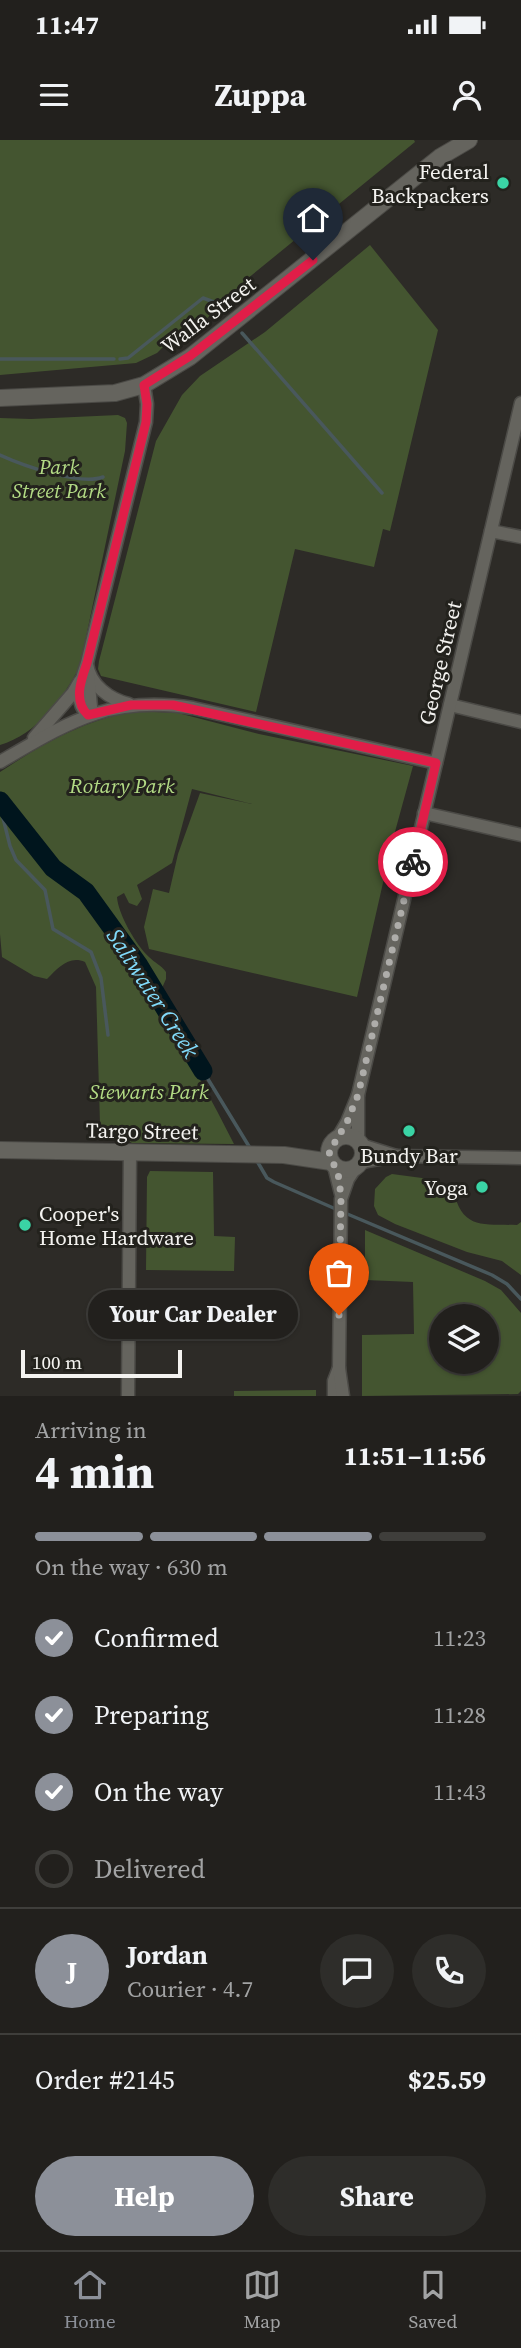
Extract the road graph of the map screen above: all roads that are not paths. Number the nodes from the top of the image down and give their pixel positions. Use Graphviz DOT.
graph roads {
  1 [pos="455,140"];
  2 [pos="469,140"];
  3 [pos="440,157"];
  4 [pos="144,385"];
  5 [pos="0,398"];
  6 [pos="521,403"];
  7 [pos="491,531"];
  8 [pos="521,537"];
  9 [pos="85,670"];
  10 [pos="131,705"];
  11 [pos="450,705"];
  12 [pos="88,715"];
  13 [pos="521,722"];
  14 [pos="27,746"];
  15 [pos="0,762"];
  16 [pos="436,763"];
  17 [pos="425,813"];
  18 [pos="521,835"];
  19 [pos="358,1095"];
  20 [pos="335,1140"];
  21 [pos="360,1143"];
  22 [pos="0,1150"];
  23 [pos="130,1152"];
  24 [pos="282,1155"];
  25 [pos="396,1156"];
  26 [pos="521,1157"];
  27 [pos="333,1164"];
  28 [pos="358,1166"];
  29 [pos="341,1199"];
  30 [pos="339,1368"];
  31 [pos="128,1396"];
  32 [pos="334,1396"];
  33 [pos="343,1396"];
  1 -- 3 [label="street, Walla Street"];
  2 -- 3 [label="street, Walla Street"];
  3 -- 4 [label="street, Walla Street"];
  4 -- 5 [label="street, Walla Street"];
  4 -- 9 [label="street"];
  6 -- 7 [label="street, George Street"];
  7 -- 8 [label="street"];
  7 -- 11 [label="street, George Street"];
  9 -- 10 [label="street"];
  9 -- 12 [label="street"];
  9 -- 14 [label="street"];
  10 -- 12 [label="street"];
  10 -- 16 [label="street"];
  11 -- 13 [label="street"];
  11 -- 16 [label="street, George Street"];
  12 -- 14 [label="street"];
  14 -- 15 [label="street"];
  16 -- 17 [label="street, George Street"];
  17 -- 18 [label="street"];
  17 -- 19 [label="street, George Street"];
  19 -- 20 [label="street, George Street"];
  19 -- 21 [label="street, George Street"];
  20 -- 21 [label="street"];
  20 -- 24 [label="street, Targo Street"];
  20 -- 27 [label="street"];
  21 -- 25 [label="street"];
  21 -- 28 [label="street"];
  22 -- 23 [label="street, Targo Street"];
  23 -- 24 [label="street, Targo Street"];
  23 -- 31 [label="street"];
  24 -- 27 [label="street, Targo Street"];
  25 -- 26 [label="street"];
  25 -- 28 [label="street"];
  27 -- 28 [label="street"];
  27 -- 29 [label="street"];
  28 -- 29 [label="street"];
  29 -- 30 [label="street"];
  30 -- 32 [label="street"];
  30 -- 33 [label="street"];
}
